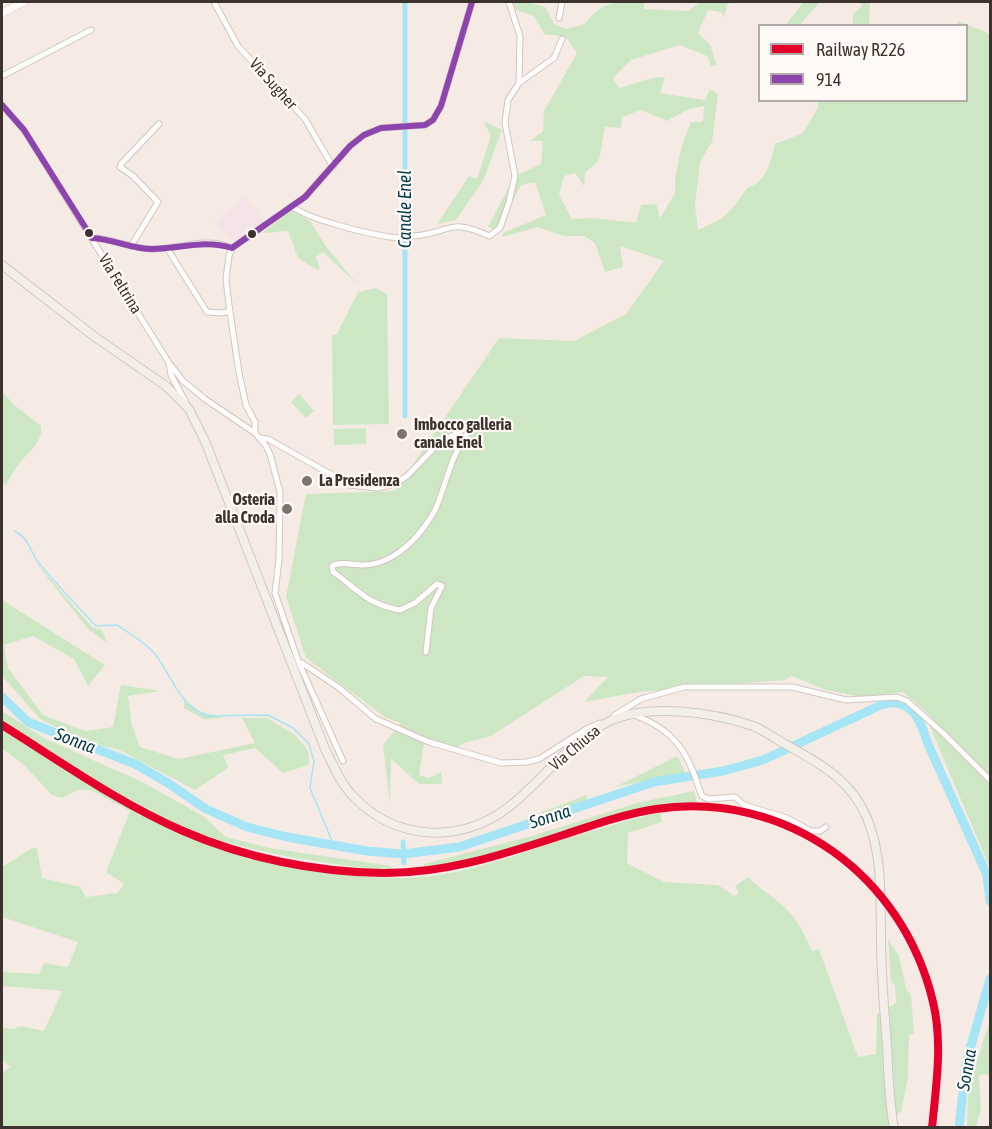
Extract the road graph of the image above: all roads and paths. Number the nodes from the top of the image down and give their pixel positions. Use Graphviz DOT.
graph roads {
  1 [pos="24,2"];
  2 [pos="214,2"];
  3 [pos="472,2"];
  4 [pos="509,2"];
  5 [pos="562,2"];
  6 [pos="2,13"];
  7 [pos="559,18"];
  8 [pos="91,30"];
  9 [pos="562,39"];
  10 [pos="2,76"];
  11 [pos="519,83"];
  12 [pos="2,105"];
  13 [pos="159,124"];
  14 [pos="333,166"];
  15 [pos="292,206"];
  16 [pos="92,238"];
  17 [pos="131,246"];
  18 [pos="167,248"];
  19 [pos="232,248"];
  20 [pos="2,265"];
  21 [pos="230,311"];
  22 [pos="169,363"];
  23 [pos="196,392"];
  24 [pos="187,405"];
  25 [pos="255,433"];
  26 [pos="261,438"];
  27 [pos="265,595"];
  28 [pos="426,652"];
  29 [pos="299,663"];
  30 [pos="630,714"];
  31 [pos="611,720"];
  32 [pos="343,761"];
  33 [pos="990,780"];
  34 [pos="826,827"];
  35 [pos="894,1128"];
  1 -- 6 [label="street"];
  2 -- 14 [label="street, Via Sugher"];
  3 -- 14 [label="street"];
  4 -- 11 [label="street"];
  5 -- 7 [label="street"];
  8 -- 10 [label="street"];
  9 -- 11 [label="street"];
  11 -- 15 [label="street"];
  12 -- 16 [label="street, Via Feltrina"];
  13 -- 17 [label="street"];
  14 -- 15 [label="street"];
  15 -- 19 [label="street"];
  16 -- 17 [label="street"];
  16 -- 22 [label="street, Via Feltrina"];
  17 -- 18 [label="street"];
  18 -- 19 [label="street"];
  18 -- 21 [label="street"];
  19 -- 21 [label="street"];
  20 -- 24 [label="main road, Via Feltrina"];
  21 -- 25 [label="street"];
  22 -- 23 [label="street"];
  22 -- 24 [label="street, Via Feltrina"];
  23 -- 24 [label="street"];
  23 -- 25 [label="street"];
  24 -- 27 [label="main road, Via Feltrina"];
  25 -- 26 [label="street"];
  26 -- 28 [label="street"];
  26 -- 29 [label="street"];
  27 -- 31 [label="main road, Via Chiusa"];
  29 -- 31 [label="street"];
  29 -- 32 [label="street"];
  30 -- 31 [label="main road, Via Chiusa"];
  30 -- 34 [label="street"];
  30 -- 35 [label="main road, Via Chiusa"];
  31 -- 33 [label="street"];
}
